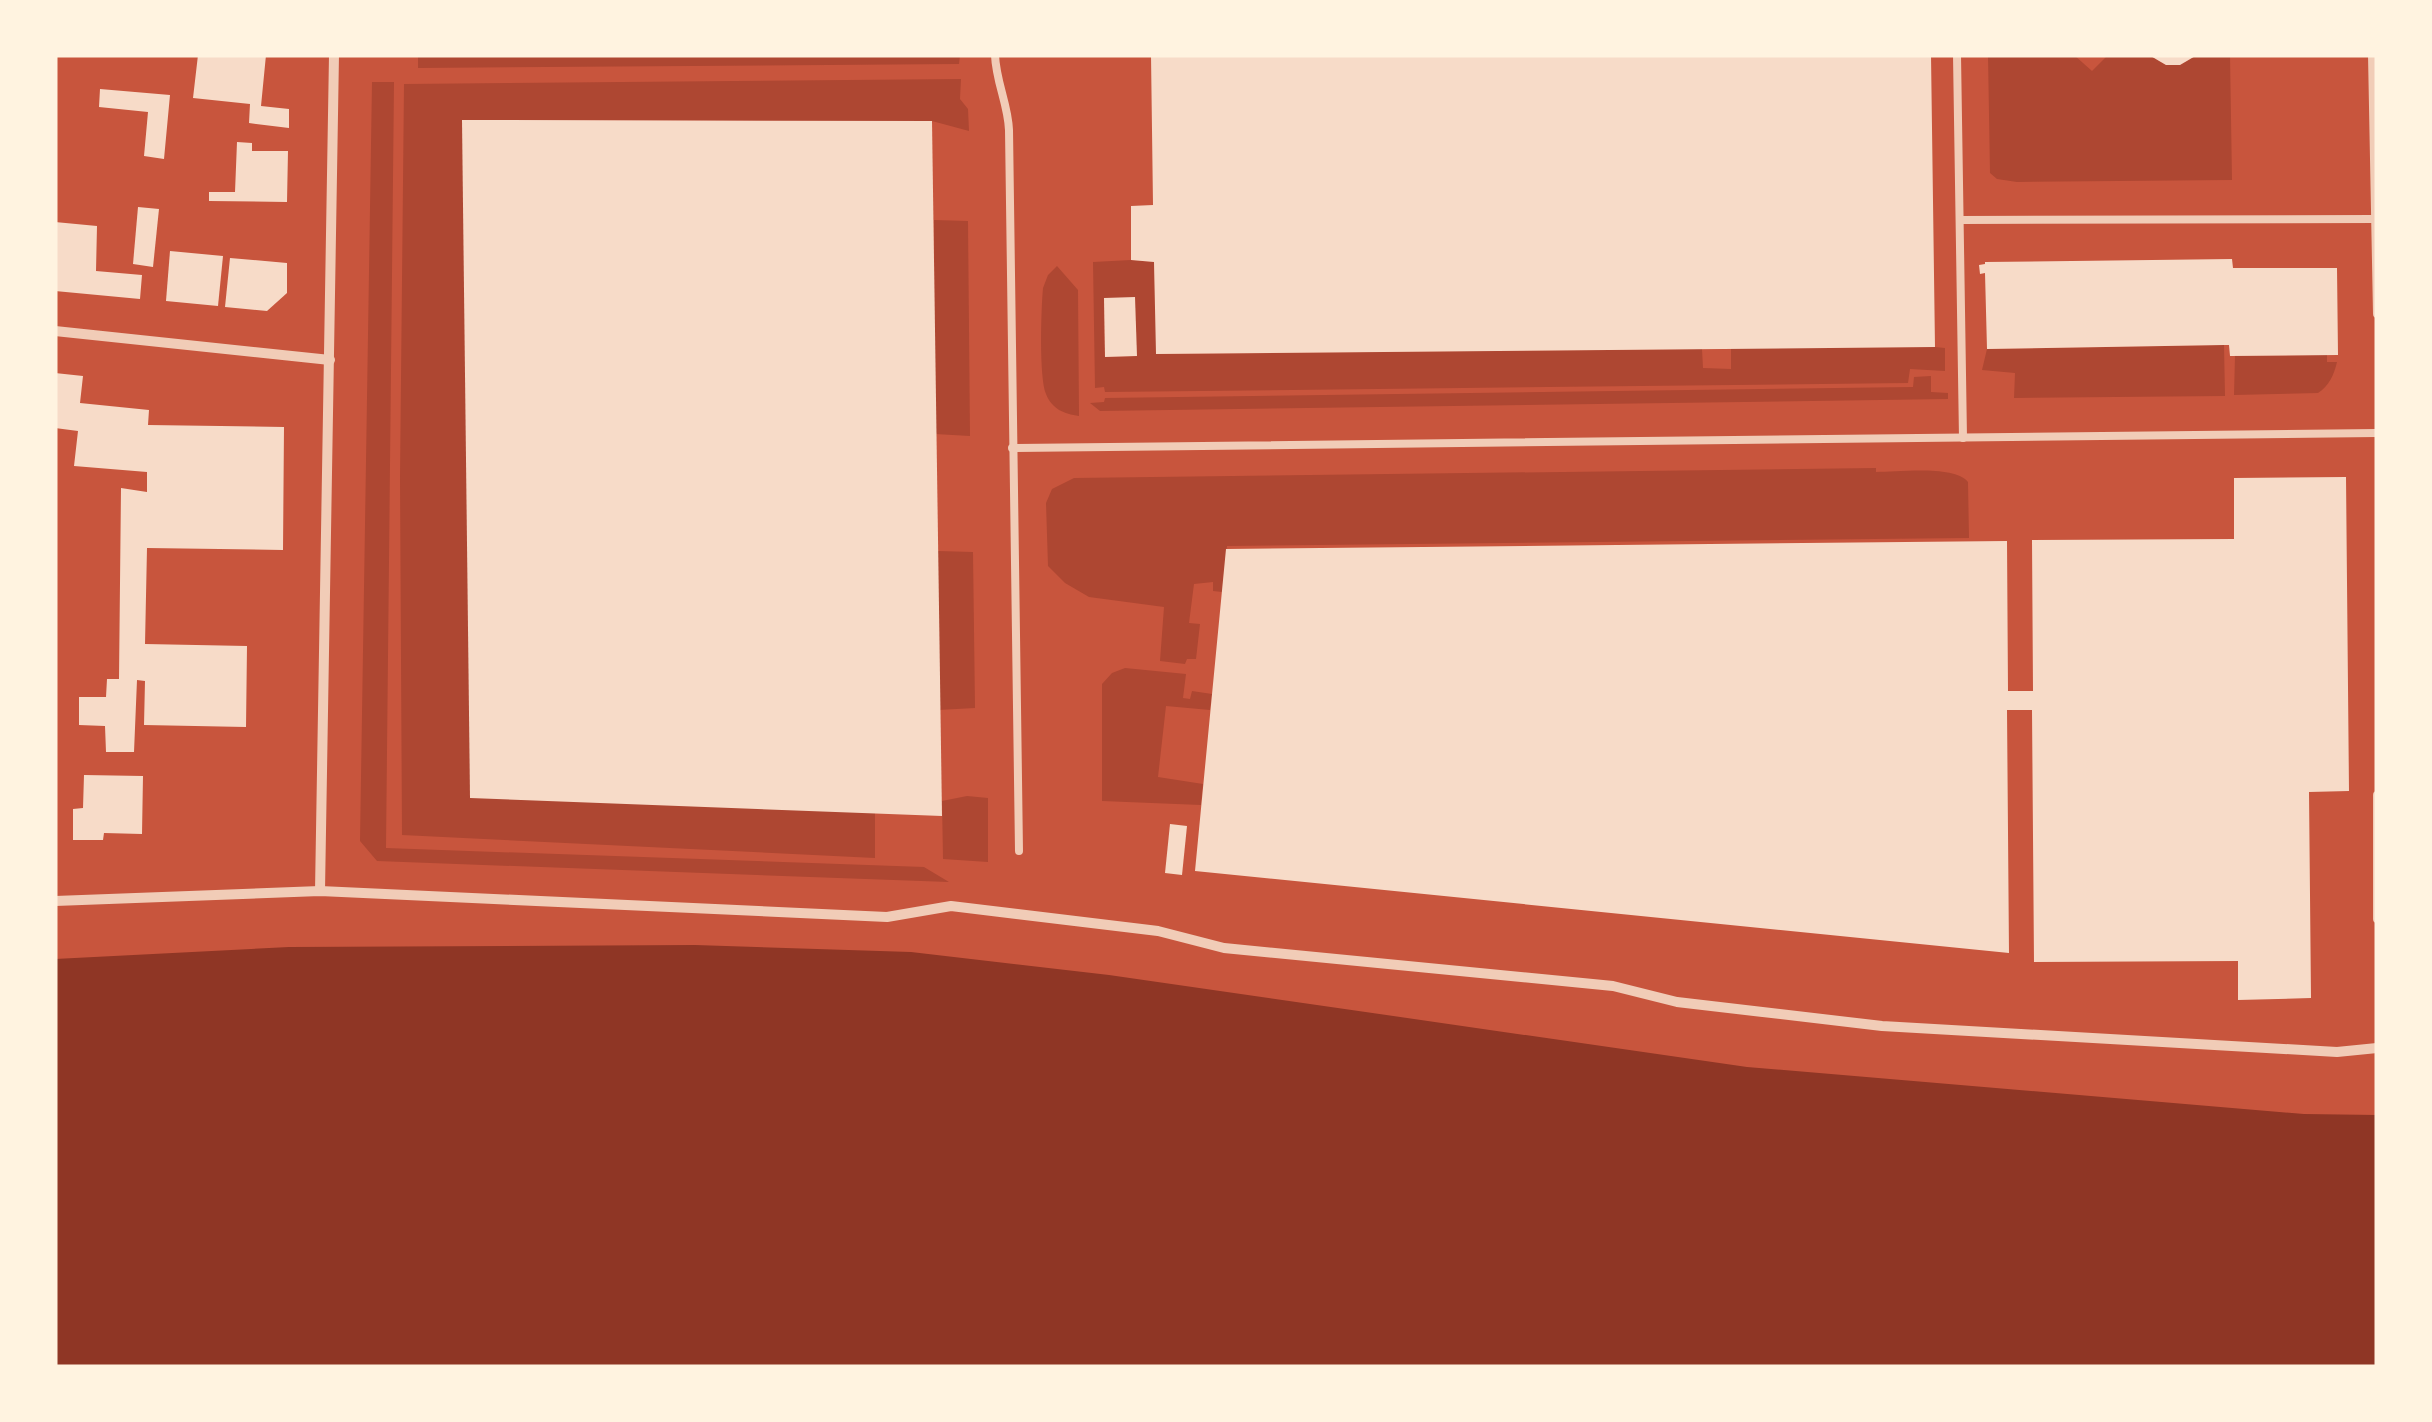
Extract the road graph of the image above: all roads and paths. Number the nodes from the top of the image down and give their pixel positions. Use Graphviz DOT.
graph roads {
  1 [pos="334,55"];
  2 [pos="995,55"];
  3 [pos="1957,55"];
  4 [pos="2372,55"];
  5 [pos="2375,218"];
  6 [pos="1960,220"];
  7 [pos="2377,314"];
  8 [pos="55,331"];
  9 [pos="330,360"];
  10 [pos="2377,433"];
  11 [pos="1963,438"];
  12 [pos="1012,448"];
  13 [pos="2377,795"];
  14 [pos="1019,851"];
  15 [pos="320,891"];
  16 [pos="55,901"];
  17 [pos="2377,919"];
  18 [pos="2377,1048"];
  1 -- 9 [label="street"];
  2 -- 12 [label="lane"];
  3 -- 6 [label="lane"];
  4 -- 5 [label="lane"];
  5 -- 6 [label="lane"];
  5 -- 7 [label="lane"];
  6 -- 11 [label="lane"];
  8 -- 9 [label="street"];
  9 -- 15 [label="street"];
  10 -- 11 [label="lane"];
  11 -- 12 [label="lane"];
  12 -- 14 [label="lane"];
  13 -- 17 [label="lane"];
  15 -- 16 [label="street"];
  15 -- 18 [label="street"];
}
